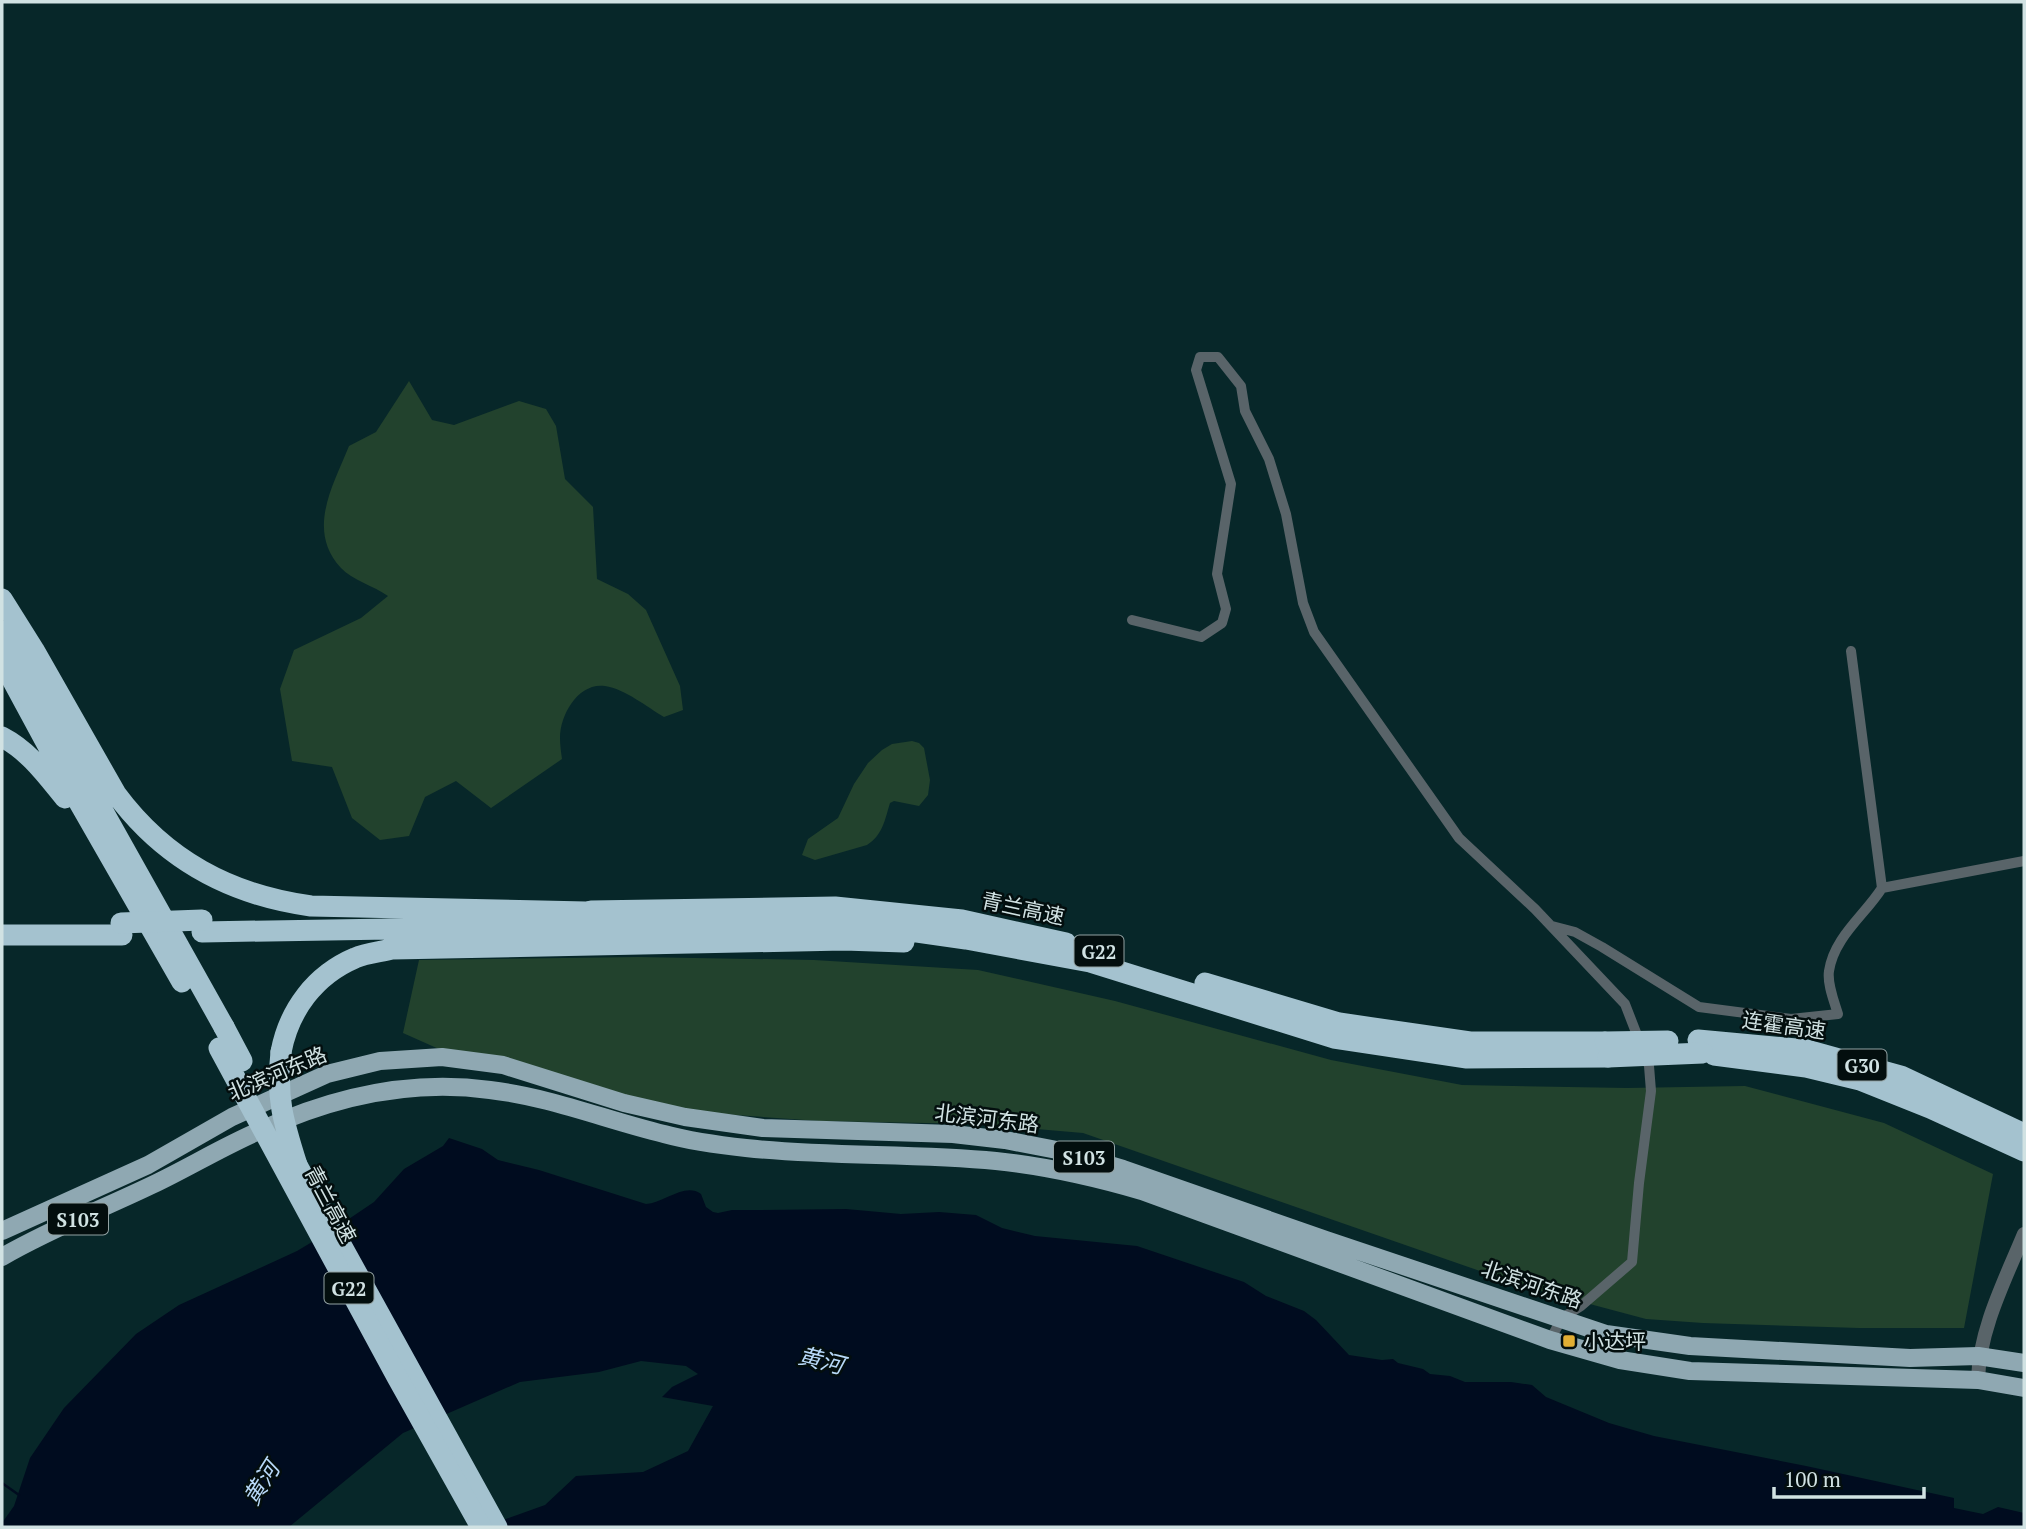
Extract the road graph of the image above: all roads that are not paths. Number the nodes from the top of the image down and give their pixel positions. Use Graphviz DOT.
graph roads {
  1 [pos="2,599"];
  2 [pos="1132,620"];
  3 [pos="2,631"];
  4 [pos="1851,651"];
  5 [pos="2,661"];
  6 [pos="2,737"];
  7 [pos="2024,861"];
  8 [pos="1882,888"];
  9 [pos="138,904"];
  10 [pos="586,912"];
  11 [pos="2,922"];
  12 [pos="1550,925"];
  13 [pos="202,926"];
  14 [pos="121,929"];
  15 [pos="2,935"];
  16 [pos="1001,945"];
  17 [pos="221,1037"];
  18 [pos="1607,1050"];
  19 [pos="2014,1135"];
  20 [pos="2024,1151"];
  21 [pos="297,1165"];
  22 [pos="2,1231"];
  23 [pos="2024,1234"];
  24 [pos="2,1257"];
  25 [pos="1562,1318"];
  26 [pos="1550,1340"];
  27 [pos="1979,1356"];
  28 [pos="2024,1363"];
  29 [pos="1978,1380"];
  30 [pos="2023,1387"];
  31 [pos="481,1527"];
  32 [pos="497,1527"];
  1 -- 10 [label="highway"];
  2 -- 12 [label="street"];
  3 -- 17 [label="highway"];
  4 -- 8 [label="street"];
  5 -- 9 [label="highway"];
  6 -- 9 [label="highway"];
  7 -- 8 [label="street"];
  8 -- 12 [label="street"];
  9 -- 17 [label="highway, 青兰高速 / G22"];
  10 -- 13 [label="highway"];
  10 -- 18 [label="highway, 青兰高速 / G22"];
  11 -- 14 [label="highway"];
  12 -- 25 [label="street"];
  13 -- 14 [label="highway, bridge"];
  13 -- 16 [label="highway"];
  14 -- 15 [label="highway"];
  16 -- 18 [label="highway, 青兰高速 / G22"];
  16 -- 21 [label="highway, bridge"];
  17 -- 21 [label="highway, bridge"];
  17 -- 31 [label="highway, 青兰高速 / G22, bridge"];
  18 -- 19 [label="highway, 连霍高速 / G30, bridge"];
  19 -- 20 [label="highway, 连霍高速 / G30"];
  21 -- 32 [label="highway, 青兰高速 / G22"];
  22 -- 25 [label="main road, 北滨河东路 / S103"];
  23 -- 27 [label="street"];
  24 -- 26 [label="main road, 北滨河东路 / S103"];
  25 -- 26 [label="street"];
  25 -- 27 [label="main road, 北滨河东路 / S103"];
  26 -- 29 [label="main road, 北滨河东路 / S103"];
  27 -- 28 [label="main road, 北滨河东路 / S103"];
  27 -- 29 [label="street"];
  29 -- 30 [label="main road, 北滨河东路 / S103"];
}
